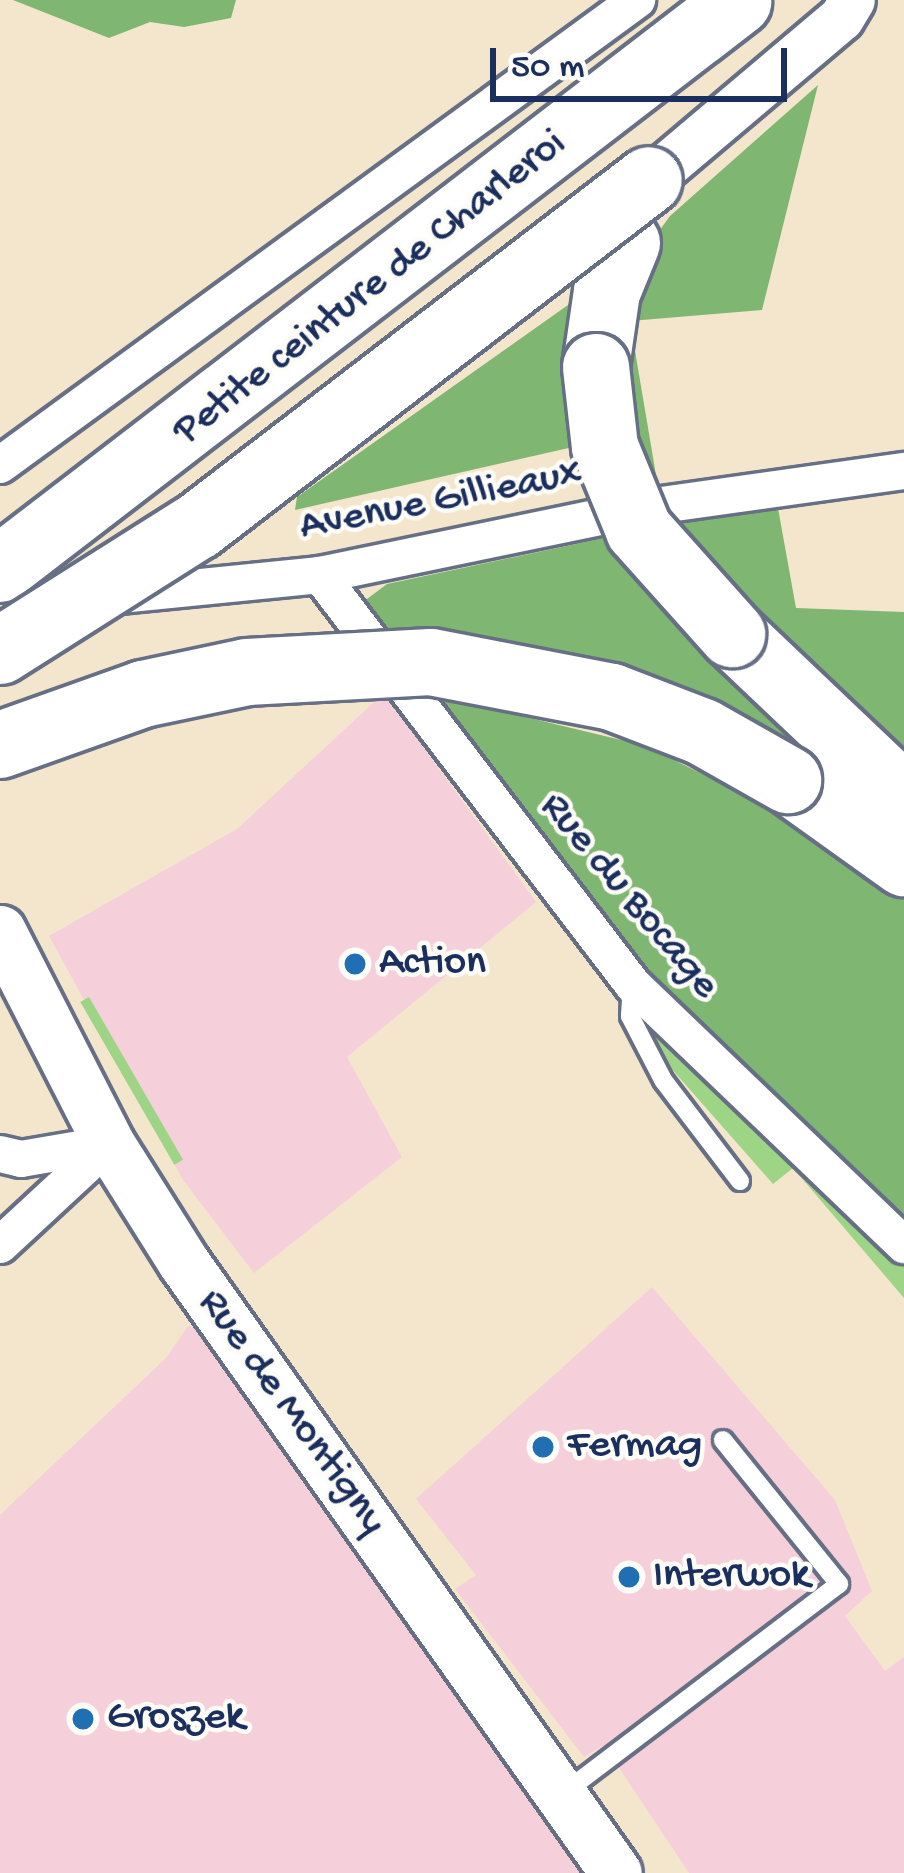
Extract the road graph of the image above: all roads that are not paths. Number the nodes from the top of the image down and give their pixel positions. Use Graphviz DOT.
graph roads {
  1 [pos="637,0"];
  2 [pos="852,0"];
  3 [pos="738,2"];
  4 [pos="649,180"];
  5 [pos="627,243"];
  6 [pos="0,465"];
  7 [pos="904,471"];
  8 [pos="320,575"];
  9 [pos="2,621"];
  10 [pos="0,745"];
  11 [pos="904,796"];
  12 [pos="904,862"];
  13 [pos="0,931"];
  14 [pos="633,985"];
  15 [pos="109,1144"];
  16 [pos="0,1154"];
  17 [pos="740,1181"];
  18 [pos="0,1245"];
  19 [pos="904,1246"];
  20 [pos="723,1440"];
  21 [pos="560,1796"];
  22 [pos="616,1873"];
  1 -- 6 [label="street"];
  2 -- 4 [label="street"];
  3 -- 9 [label="highway, Petite ceinture de Charleroi"];
  4 -- 9 [label="highway, bridge"];
  5 -- 11 [label="highway, bridge"];
  7 -- 8 [label="street, Avenue Gillieaux"];
  8 -- 9 [label="street, Avenue Gillieaux"];
  8 -- 14 [label="street, Rue du Bocage"];
  10 -- 12 [label="highway, bridge"];
  13 -- 15 [label="main road, Rue de Montigny"];
  14 -- 17 [label="lane"];
  14 -- 19 [label="street, Rue du Bocage"];
  15 -- 16 [label="street"];
  15 -- 18 [label="street"];
  15 -- 21 [label="main road, Rue de Montigny"];
  20 -- 21 [label="lane"];
  21 -- 22 [label="main road, Rue de Montigny"];
}
